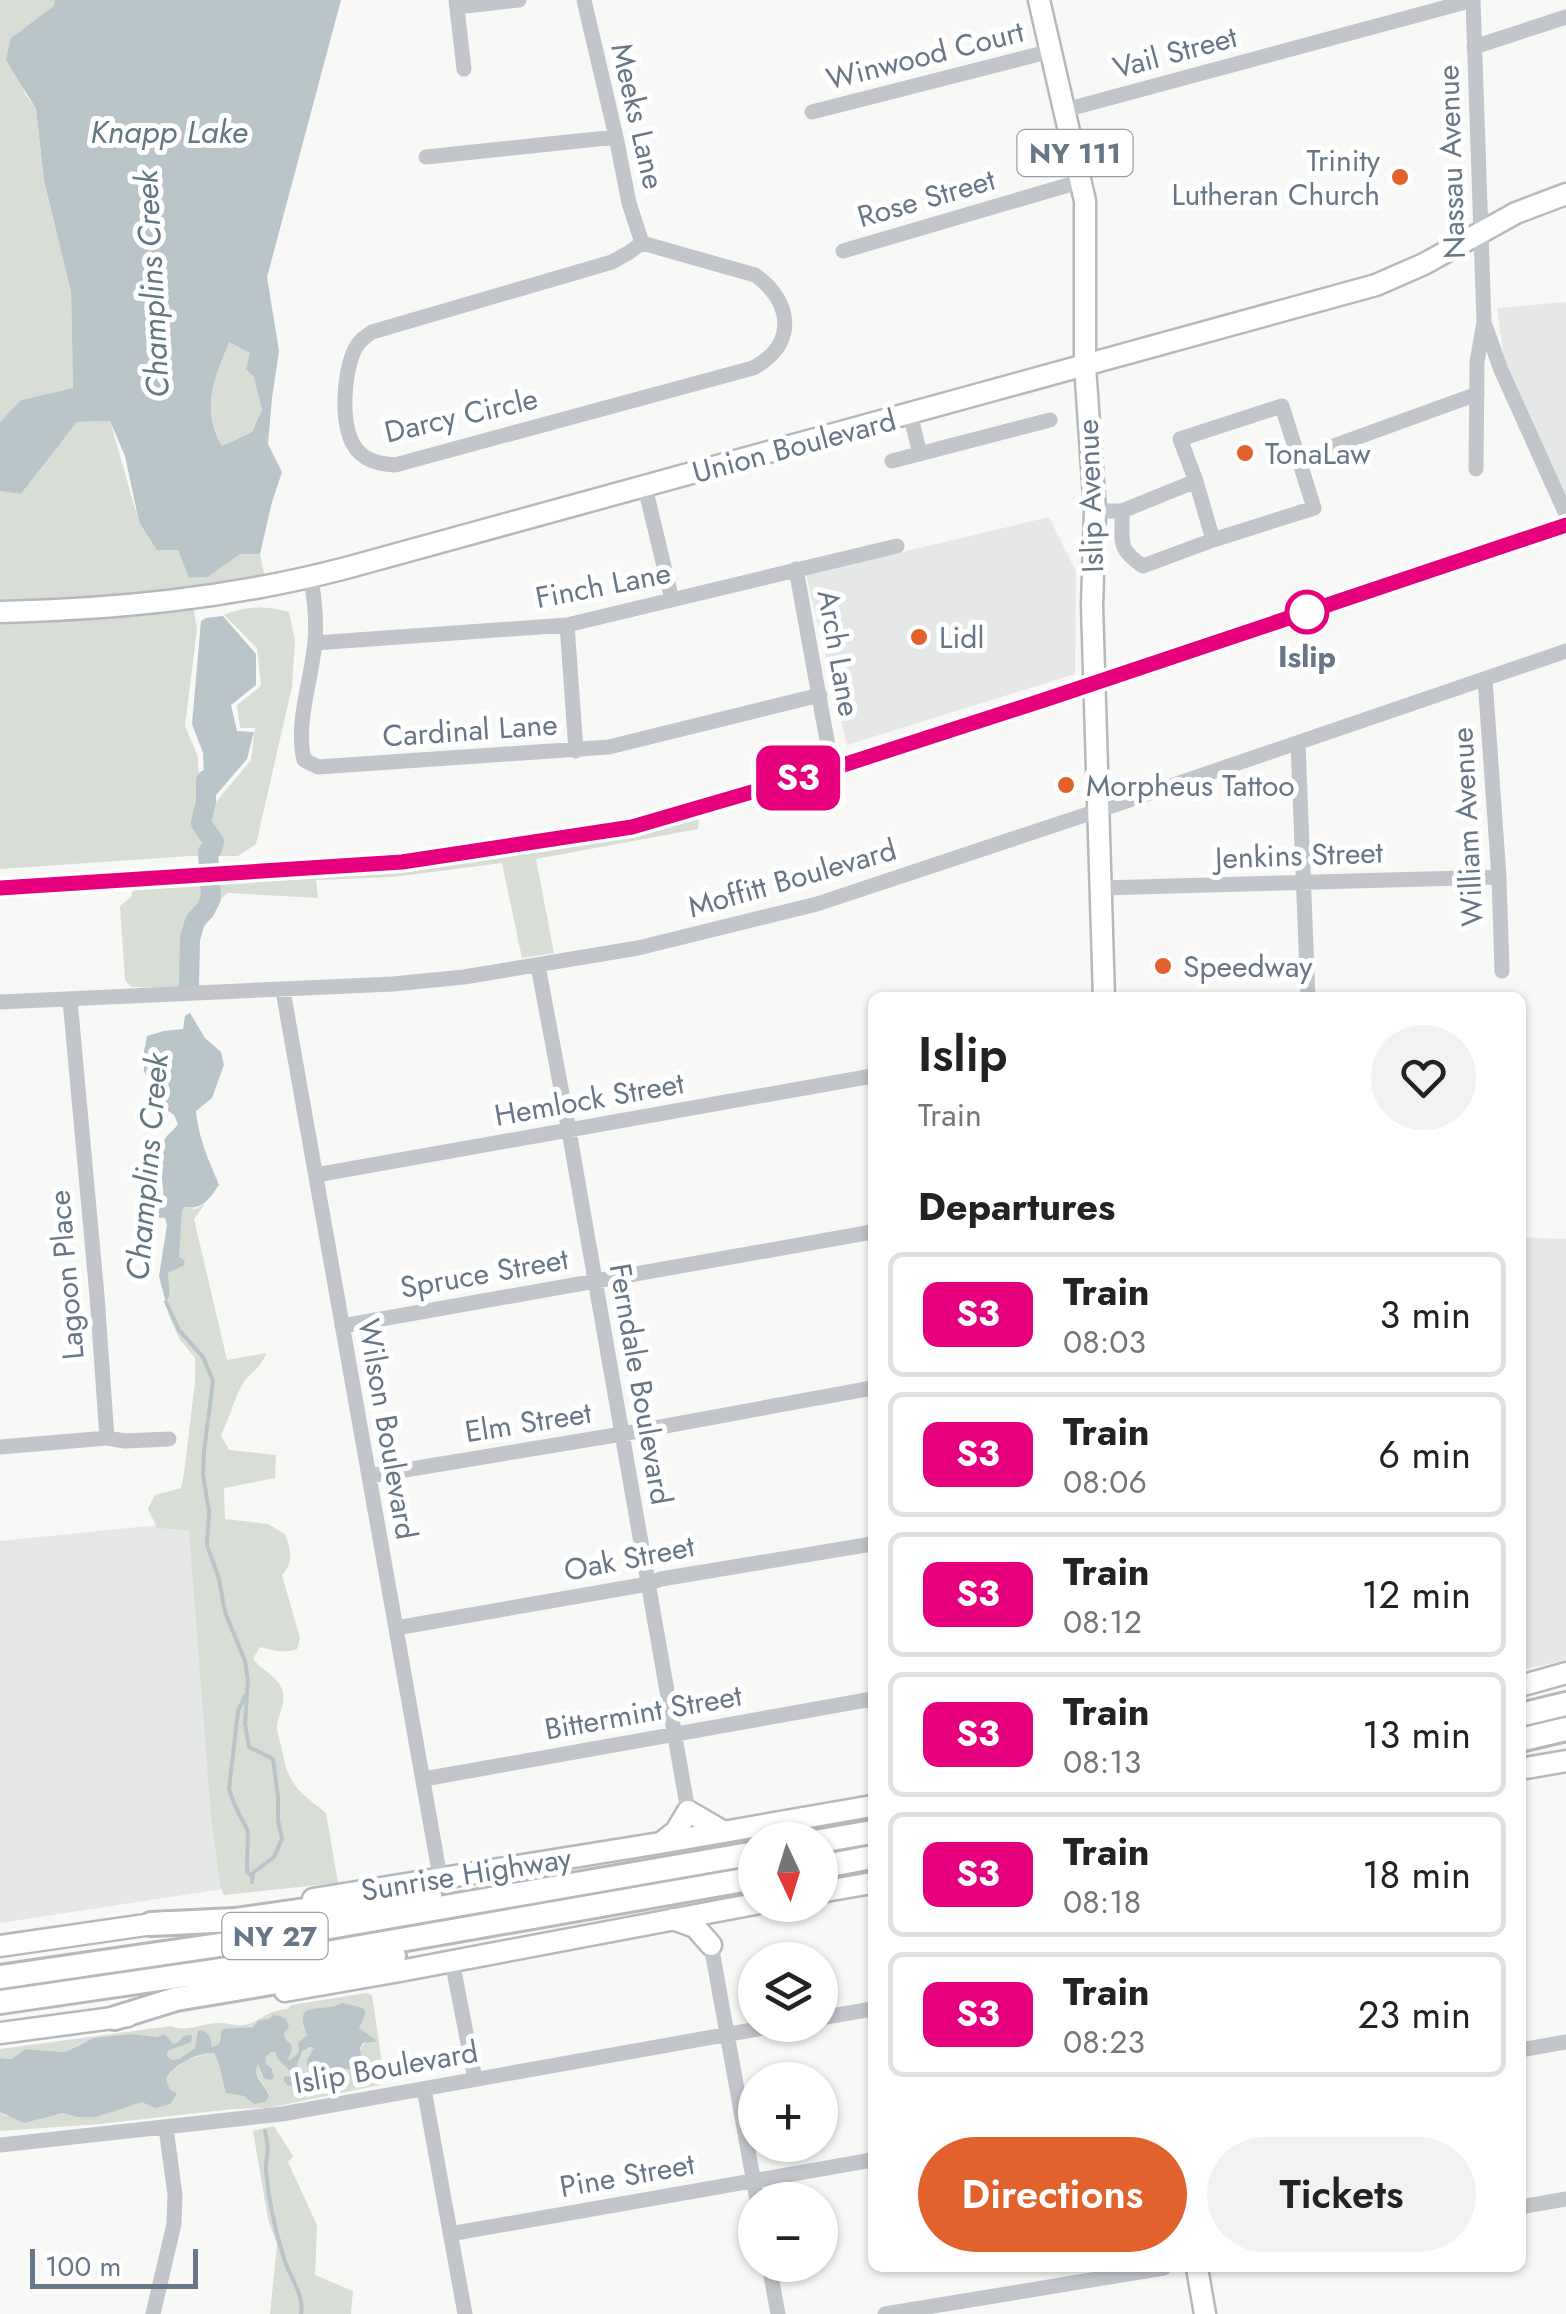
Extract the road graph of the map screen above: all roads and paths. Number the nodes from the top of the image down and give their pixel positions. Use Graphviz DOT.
graph roads {
  1 [pos="520,0"];
  2 [pos="584,0"];
  3 [pos="1040,0"];
  4 [pos="1473,0"];
  5 [pos="457,3"];
  6 [pos="1566,17"];
  7 [pos="1474,47"];
  8 [pos="1051,51"];
  9 [pos="464,70"];
  10 [pos="1065,110"];
  11 [pos="812,112"];
  12 [pos="616,137"];
  13 [pos="426,156"];
  14 [pos="1082,181"];
  15 [pos="1566,194"];
  16 [pos="1482,232"];
  17 [pos="642,243"];
  18 [pos="843,251"];
  19 [pos="1484,322"];
  20 [pos="1085,366"];
  21 [pos="1501,370"];
  22 [pos="1477,374"];
  23 [pos="1477,394"];
  24 [pos="910,414"];
  25 [pos="1050,420"];
  26 [pos="1328,448"];
  27 [pos="920,454"];
  28 [pos="892,461"];
  29 [pos="1476,470"];
  30 [pos="1196,481"];
  31 [pos="645,486"];
  32 [pos="1122,510"];
  33 [pos="1566,514"];
  34 [pos="1094,521"];
  35 [pos="1123,530"];
  36 [pos="1213,540"];
  37 [pos="897,546"];
  38 [pos="796,569"];
  39 [pos="311,577"];
  40 [pos="672,600"];
  41 [pos="0,612"];
  42 [pos="567,625"];
  43 [pos="315,642"];
  44 [pos="1566,650"];
  45 [pos="1486,679"];
  46 [pos="820,695"];
  47 [pos="1298,742"];
  48 [pos="828,746"];
  49 [pos="576,751"];
  50 [pos="1098,811"];
  51 [pos="1499,877"];
  52 [pos="1304,883"];
  53 [pos="1100,888"];
  54 [pos="538,966"];
  55 [pos="1502,971"];
  56 [pos="283,990"];
  57 [pos="1104,992"];
  58 [pos="1308,992"];
  59 [pos="70,1000"];
  60 [pos="0,1002"];
  61 [pos="868,1077"];
  62 [pos="569,1130"];
  63 [pos="316,1176"];
  64 [pos="868,1233"];
  65 [pos="595,1281"];
  66 [pos="342,1326"];
  67 [pos="868,1389"];
  68 [pos="622,1434"];
  69 [pos="107,1438"];
  70 [pos="170,1439"];
  71 [pos="0,1447"];
  72 [pos="368,1476"];
  73 [pos="868,1545"];
  74 [pos="648,1584"];
  75 [pos="396,1628"];
  76 [pos="1566,1673"];
  77 [pos="1526,1684"];
  78 [pos="868,1700"];
  79 [pos="1566,1704"];
  80 [pos="1526,1713"];
  81 [pos="1566,1730"];
  82 [pos="674,1734"];
  83 [pos="1526,1739"];
  84 [pos="1566,1761"];
  85 [pos="1526,1768"];
  86 [pos="424,1779"];
  87 [pos="868,1807"];
  88 [pos="688,1811"];
  89 [pos="724,1832"];
  90 [pos="868,1833"];
  91 [pos="838,1838"];
  92 [pos="660,1843"];
  93 [pos="738,1856"];
  94 [pos="868,1858"];
  95 [pos="838,1864"];
  96 [pos="440,1877"];
  97 [pos="738,1881"];
  98 [pos="868,1884"];
  99 [pos="550,1889"];
  100 [pos="838,1889"];
  101 [pos="738,1906"];
  102 [pos="738,1911"];
  103 [pos="671,1919"];
  104 [pos="498,1923"];
  105 [pos="150,1924"];
  106 [pos="711,1945"];
  107 [pos="0,1946"];
  108 [pos="452,1962"];
  109 [pos="0,1977"];
  110 [pos="0,2002"];
  111 [pos="868,2010"];
  112 [pos="838,2015"];
  113 [pos="115,2018"];
  114 [pos="738,2032"];
  115 [pos="0,2033"];
  116 [pos="728,2034"];
  117 [pos="1566,2042"];
  118 [pos="1526,2049"];
  119 [pos="475,2079"];
  120 [pos="424,2089"];
  121 [pos="166,2128"];
  122 [pos="0,2146"];
  123 [pos="868,2161"];
  124 [pos="753,2181"];
  125 [pos="1566,2199"];
  126 [pos="1526,2206"];
  127 [pos="450,2234"];
  128 [pos="1140,2272"];
  129 [pos="1198,2272"];
  130 [pos="772,2282"];
  131 [pos="153,2314"];
  132 [pos="465,2314"];
  133 [pos="778,2314"];
  134 [pos="886,2314"];
  135 [pos="1205,2314"];
  1 -- 5 [label="street"];
  2 -- 12 [label="street, Meeks Lane"];
  3 -- 8 [label="main road, Islip Avenue / NY 111"];
  4 -- 7 [label="street, Nassau Avenue"];
  4 -- 10 [label="street, Vail Street"];
  5 -- 9 [label="street"];
  6 -- 7 [label="street"];
  7 -- 16 [label="street, Nassau Avenue"];
  8 -- 10 [label="main road, Islip Avenue / NY 111"];
  8 -- 11 [label="street, Winwood Court"];
  10 -- 14 [label="main road, Islip Avenue / NY 111"];
  12 -- 13 [label="street"];
  12 -- 17 [label="street, Meeks Lane"];
  14 -- 18 [label="street, Rose Street"];
  14 -- 20 [label="main road, Islip Avenue / NY 111"];
  15 -- 16 [label="main road, Union Boulevard"];
  16 -- 19 [label="street, Nassau Avenue"];
  16 -- 20 [label="main road, Union Boulevard"];
  17 -- 17 [label="street, Darcy Circle"];
  19 -- 21 [label="street, Nassau Avenue"];
  19 -- 22 [label="street, Nassau Avenue"];
  20 -- 24 [label="main road, Union Boulevard"];
  20 -- 34 [label="main road, Islip Avenue / NY 111"];
  21 -- 22 [label="street"];
  21 -- 33 [label="street, Nassau Avenue"];
  22 -- 23 [label="street, Nassau Avenue"];
  23 -- 26 [label="street"];
  23 -- 29 [label="street, Nassau Avenue"];
  24 -- 27 [label="street"];
  24 -- 31 [label="main road, Union Boulevard"];
  25 -- 27 [label="street"];
  27 -- 28 [label="street"];
  30 -- 32 [label="street"];
  30 -- 36 [label="street"];
  30 -- 36 [label="street"];
  31 -- 39 [label="main road, Union Boulevard"];
  31 -- 40 [label="street"];
  32 -- 34 [label="street"];
  32 -- 35 [label="street"];
  34 -- 35 [label="street"];
  34 -- 50 [label="main road, Islip Avenue / NY 111"];
  35 -- 36 [label="street"];
  37 -- 38 [label="street, Finch Lane"];
  38 -- 40 [label="street, Finch Lane"];
  38 -- 46 [label="street, Arch Lane"];
  39 -- 41 [label="main road, Union Boulevard"];
  39 -- 43 [label="street, Cardinal Lane"];
  40 -- 42 [label="street, Finch Lane"];
  42 -- 43 [label="street, Finch Lane"];
  42 -- 49 [label="street"];
  43 -- 49 [label="street, Cardinal Lane"];
  44 -- 45 [label="street, Moffitt Boulevard"];
  45 -- 47 [label="street, Moffitt Boulevard"];
  45 -- 51 [label="street, William Avenue"];
  46 -- 48 [label="street, Arch Lane"];
  46 -- 49 [label="street, Cardinal Lane"];
  47 -- 50 [label="street, Moffitt Boulevard"];
  47 -- 52 [label="street"];
  50 -- 53 [label="main road, Islip Avenue / NY 111"];
  50 -- 54 [label="street, Moffitt Boulevard"];
  51 -- 52 [label="street, Jenkins Street"];
  51 -- 55 [label="street, William Avenue"];
  52 -- 53 [label="street, Jenkins Street"];
  52 -- 58 [label="street"];
  53 -- 57 [label="main road, Islip Avenue / NY 111"];
  54 -- 56 [label="street, Moffitt Boulevard"];
  54 -- 62 [label="street, Ferndale Boulevard"];
  56 -- 59 [label="street, Moffitt Boulevard"];
  56 -- 63 [label="street, Wilson Boulevard"];
  59 -- 60 [label="street, Moffitt Boulevard"];
  59 -- 69 [label="street, Lagoon Place"];
  61 -- 62 [label="street, Hemlock Street"];
  62 -- 63 [label="street, Hemlock Street"];
  62 -- 65 [label="street, Ferndale Boulevard"];
  63 -- 66 [label="street, Wilson Boulevard"];
  64 -- 65 [label="street, Spruce Street"];
  65 -- 66 [label="street, Spruce Street"];
  65 -- 68 [label="street, Ferndale Boulevard"];
  66 -- 72 [label="street, Wilson Boulevard"];
  67 -- 68 [label="street, Elm Street"];
  68 -- 72 [label="street, Elm Street"];
  68 -- 74 [label="street, Ferndale Boulevard"];
  69 -- 70 [label="street"];
  69 -- 71 [label="street"];
  72 -- 75 [label="street, Wilson Boulevard"];
  73 -- 74 [label="street, Oak Street"];
  74 -- 75 [label="street, Oak Street"];
  74 -- 82 [label="street, Ferndale Boulevard"];
  75 -- 86 [label="street, Wilson Boulevard"];
  76 -- 77 [label="main road"];
  78 -- 82 [label="street, Bittermint Street"];
  79 -- 80 [label="highway"];
  81 -- 83 [label="highway"];
  82 -- 86 [label="street, Bittermint Street"];
  82 -- 88 [label="street, Ferndale Boulevard"];
  84 -- 85 [label="main road"];
  86 -- 96 [label="street, Wilson Boulevard"];
  87 -- 89 [label="main road, Sunrise Highway"];
  88 -- 89 [label="main road"];
  88 -- 92 [label="main road"];
  89 -- 92 [label="main road, Sunrise Highway"];
  90 -- 91 [label="highway"];
  92 -- 96 [label="main road, Sunrise Highway"];
  93 -- 99 [label="highway, Sunrise Highway / NY 27"];
  94 -- 95 [label="highway"];
  96 -- 105 [label="main road, Sunrise Highway"];
  97 -- 104 [label="highway, Sunrise Highway / NY 27"];
  98 -- 100 [label="main road"];
  99 -- 105 [label="highway"];
  99 -- 109 [label="highway, Sunrise Highway / NY 27"];
  101 -- 103 [label="main road"];
  102 -- 106 [label="main road"];
  103 -- 106 [label="main road"];
  103 -- 108 [label="main road"];
  104 -- 110 [label="highway, Sunrise Highway / NY 27"];
  104 -- 113 [label="highway"];
  105 -- 107 [label="main road, Sunrise Highway"];
  106 -- 116 [label="street"];
  108 -- 113 [label="main road"];
  108 -- 119 [label="street"];
  111 -- 112 [label="street"];
  113 -- 115 [label="main road"];
  114 -- 116 [label="street, Islip Boulevard"];
  116 -- 119 [label="street, Islip Boulevard"];
  116 -- 124 [label="street"];
  117 -- 118 [label="street"];
  119 -- 120 [label="street, Islip Boulevard"];
  120 -- 121 [label="street, Islip Boulevard"];
  120 -- 127 [label="street"];
  121 -- 122 [label="street, Islip Boulevard"];
  121 -- 131 [label="street"];
  123 -- 124 [label="street, Pine Street"];
  124 -- 127 [label="street, Pine Street"];
  125 -- 126 [label="street"];
  127 -- 132 [label="street"];
  128 -- 134 [label="street"];
  129 -- 135 [label="main road"];
  130 -- 133 [label="street"];
}
